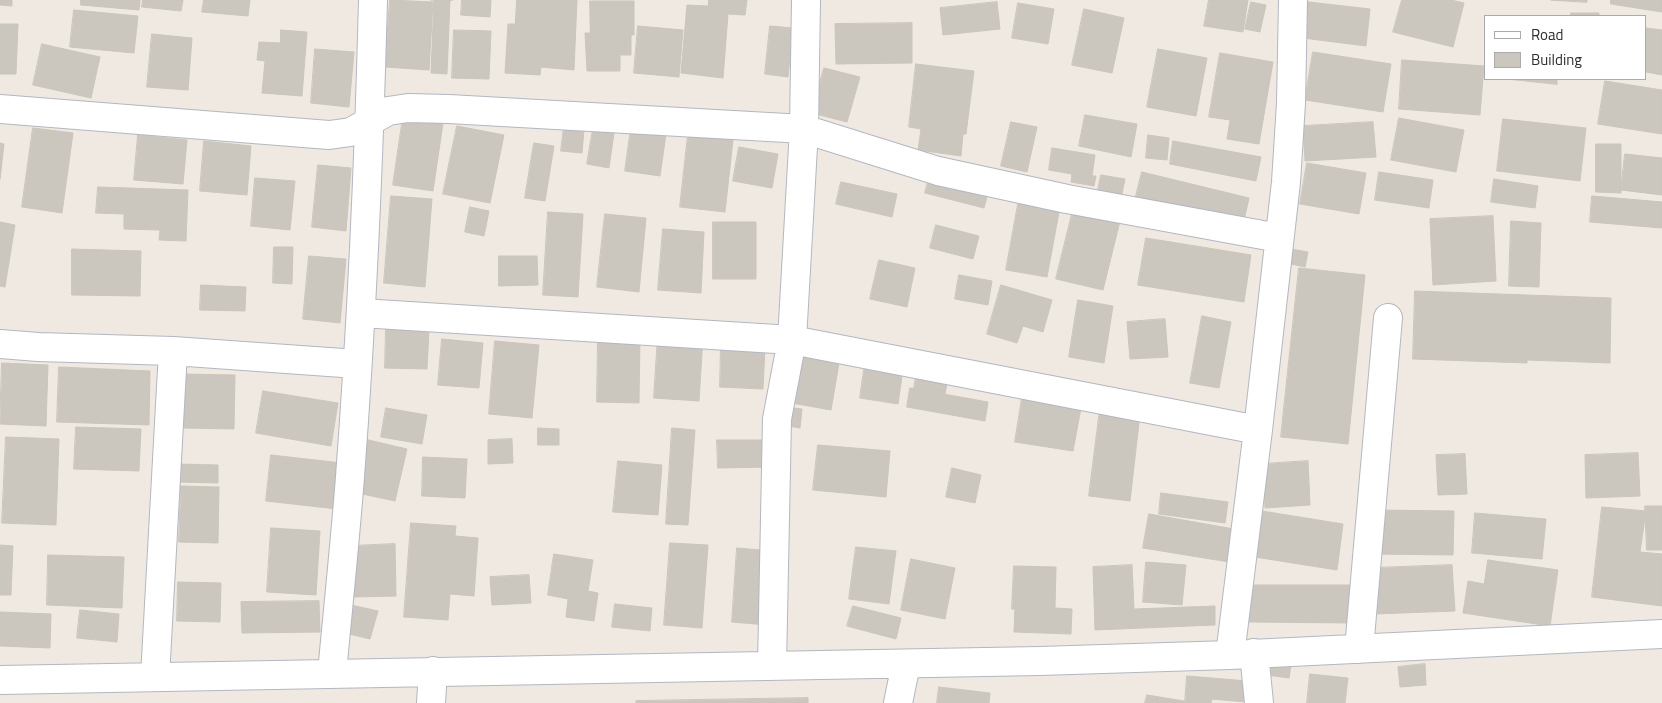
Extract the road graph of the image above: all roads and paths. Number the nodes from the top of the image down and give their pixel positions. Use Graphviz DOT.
graph roads {
  1 [pos="373,0"];
  2 [pos="806,0"];
  3 [pos="1293,0"];
  4 [pos="0,109"];
  5 [pos="370,121"];
  6 [pos="804,130"];
  7 [pos="1280,238"];
  8 [pos="361,313"];
  9 [pos="1388,318"];
  10 [pos="792,340"];
  11 [pos="0,344"];
  12 [pos="173,351"];
  13 [pos="358,364"];
  14 [pos="1258,430"];
  15 [pos="1662,634"];
  16 [pos="1359,649"];
  17 [pos="1242,654"];
  18 [pos="906,664"];
  19 [pos="772,666"];
  20 [pos="433,671"];
  21 [pos="332,673"];
  22 [pos="155,677"];
  23 [pos="0,680"];
  24 [pos="431,703"];
  25 [pos="898,703"];
  26 [pos="1259,703"];
  1 -- 5 [label="street"];
  2 -- 6 [label="street"];
  3 -- 7 [label="street"];
  4 -- 5 [label="street"];
  5 -- 6 [label="street"];
  5 -- 8 [label="street"];
  6 -- 7 [label="street"];
  6 -- 10 [label="street"];
  7 -- 14 [label="street"];
  8 -- 10 [label="street"];
  8 -- 13 [label="street"];
  9 -- 16 [label="street"];
  10 -- 14 [label="street"];
  10 -- 19 [label="street"];
  11 -- 12 [label="street"];
  12 -- 13 [label="street"];
  12 -- 22 [label="street"];
  13 -- 21 [label="street"];
  14 -- 17 [label="street"];
  15 -- 16 [label="street"];
  16 -- 17 [label="street"];
  17 -- 18 [label="street"];
  17 -- 26 [label="street"];
  18 -- 19 [label="street"];
  18 -- 25 [label="street"];
  19 -- 20 [label="street"];
  20 -- 21 [label="street"];
  20 -- 24 [label="street"];
  21 -- 22 [label="street"];
  22 -- 23 [label="street"];
}
